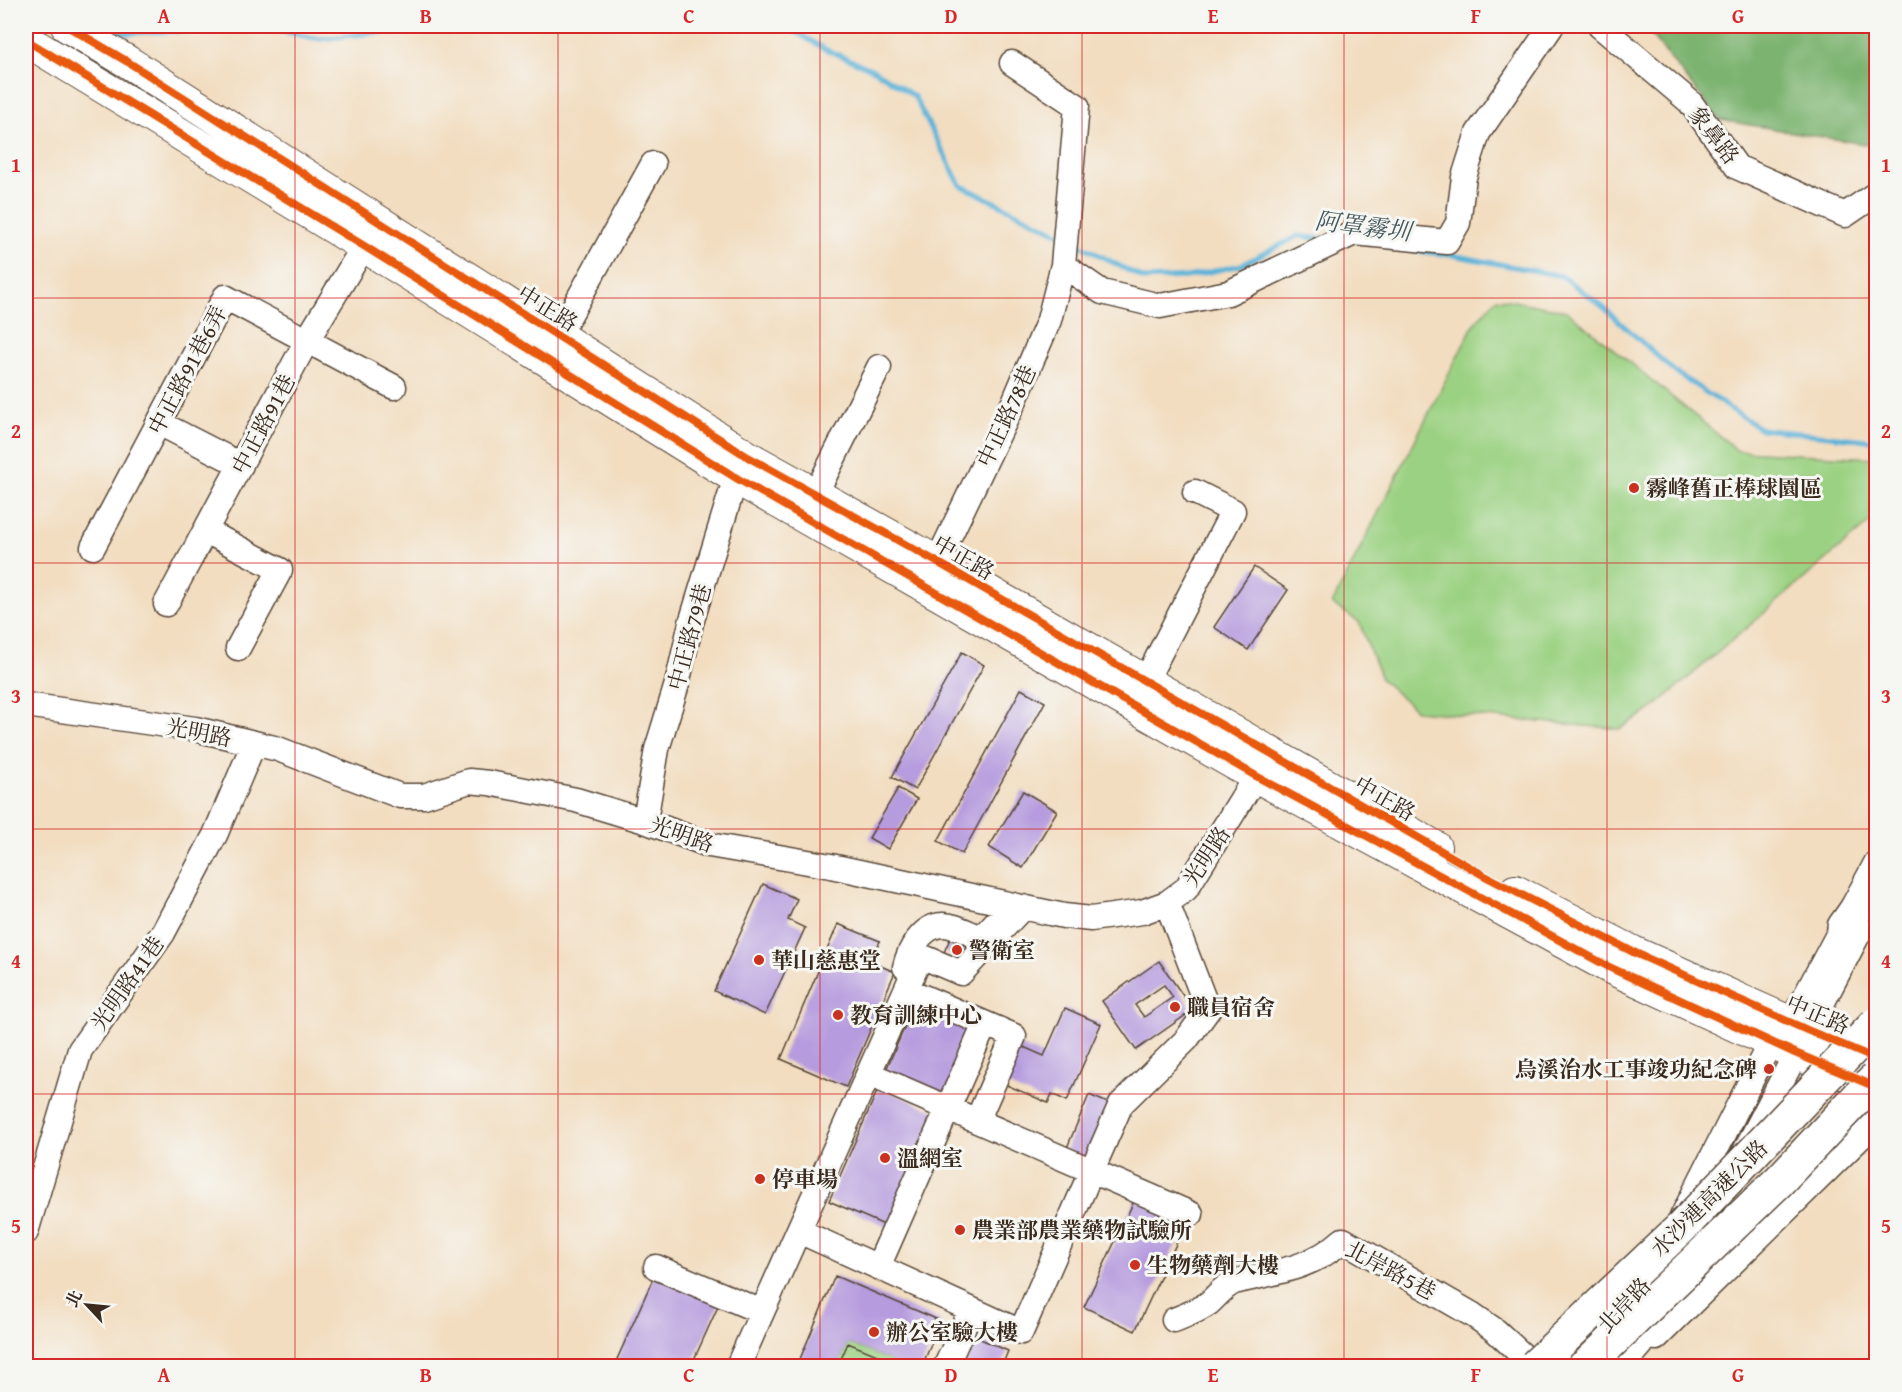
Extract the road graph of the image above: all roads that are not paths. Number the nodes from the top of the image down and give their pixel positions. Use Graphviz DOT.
graph roads {
  1 [pos="69,26"];
  2 [pos="1600,26"];
  3 [pos="1551,27"];
  4 [pos="26,40"];
  5 [pos="128,62"];
  6 [pos="1012,63"];
  7 [pos="114,92"];
  8 [pos="653,164"];
  9 [pos="1876,194"];
  10 [pos="370,233"];
  11 [pos="1063,265"];
  12 [pos="558,336"];
  13 [pos="306,342"];
  14 [pos="879,367"];
  15 [pos="394,387"];
  16 [pos="159,423"];
  17 [pos="241,465"];
  18 [pos="743,468"];
  19 [pos="1195,492"];
  20 [pos="815,495"];
  21 [pos="206,531"];
  22 [pos="93,547"];
  23 [pos="937,562"];
  24 [pos="166,604"];
  25 [pos="237,648"];
  26 [pos="1146,682"];
  27 [pos="26,705"];
  28 [pos="254,743"];
  29 [pos="1261,764"];
  30 [pos="645,821"];
  31 [pos="1876,864"];
  32 [pos="1876,882"];
  33 [pos="1876,901"];
  34 [pos="1167,903"];
  35 [pos="1018,906"];
  36 [pos="1844,927"];
  37 [pos="908,987"];
  38 [pos="985,1024"];
  39 [pos="1876,1024"];
  40 [pos="1791,1037"];
  41 [pos="1876,1059"];
  42 [pos="869,1074"];
  43 [pos="1876,1078"];
  44 [pos="1876,1087"];
  45 [pos="949,1108"];
  46 [pos="977,1121"];
  47 [pos="1876,1122"];
  48 [pos="1093,1171"];
  49 [pos="1191,1214"];
  50 [pos="799,1231"];
  51 [pos="26,1232"];
  52 [pos="656,1267"];
  53 [pos="879,1267"];
  54 [pos="971,1310"];
  55 [pos="762,1312"];
  56 [pos="1174,1320"];
  57 [pos="738,1366"];
  58 [pos="946,1366"];
  59 [pos="1535,1366"];
  60 [pos="1562,1366"];
  61 [pos="1586,1366"];
  62 [pos="1625,1366"];
  1 -- 5 [label="main road, 中正路"];
  2 -- 9 [label="street, 象鼻路"];
  3 -- 11 [label="street"];
  4 -- 7 [label="main road, 中正路"];
  5 -- 7 [label="main road"];
  5 -- 10 [label="main road, 中正路"];
  6 -- 11 [label="street, 中正路78巷"];
  7 -- 10 [label="main road, 中正路"];
  8 -- 12 [label="street"];
  10 -- 12 [label="main road, 中正路"];
  10 -- 13 [label="street, 中正路91巷"];
  10 -- 18 [label="main road, 中正路"];
  11 -- 23 [label="street, 中正路78巷"];
  12 -- 18 [label="main road, 中正路"];
  13 -- 15 [label="street, 中正路91巷6弄"];
  13 -- 16 [label="street, 中正路91巷6弄"];
  13 -- 17 [label="street, 中正路91巷"];
  14 -- 20 [label="street"];
  16 -- 17 [label="street"];
  16 -- 22 [label="street, 中正路91巷6弄"];
  17 -- 21 [label="street, 中正路91巷"];
  18 -- 20 [label="main road, 中正路"];
  18 -- 29 [label="main road, 中正路"];
  18 -- 30 [label="street, 中正路79巷"];
  19 -- 26 [label="street"];
  20 -- 23 [label="main road, 中正路"];
  21 -- 24 [label="street, 中正路91巷"];
  21 -- 25 [label="street"];
  23 -- 26 [label="main road, 中正路"];
  26 -- 29 [label="main road, 中正路"];
  27 -- 28 [label="street, 光明路"];
  28 -- 30 [label="street, 光明路"];
  28 -- 51 [label="street, 光明路41巷"];
  29 -- 34 [label="street, 光明路"];
  29 -- 40 [label="main road, 中正路"];
  30 -- 35 [label="street, 光明路"];
  31 -- 36 [label="street"];
  32 -- 36 [label="highway"];
  33 -- 40 [label="street"];
  34 -- 35 [label="street, 光明路"];
  34 -- 48 [label="street"];
  35 -- 37 [label="street"];
  35 -- 37 [label="street"];
  36 -- 40 [label="street"];
  37 -- 38 [label="street"];
  37 -- 42 [label="street"];
  38 -- 45 [label="street"];
  38 -- 46 [label="street"];
  39 -- 59 [label="highway, 水沙連高速公路, bridge"];
  40 -- 41 [label="main road, 中正路"];
  40 -- 44 [label="main road, 中正路"];
  40 -- 60 [label="street, 北岸路"];
  40 -- 62 [label="street, 北岸路"];
  42 -- 45 [label="street"];
  42 -- 50 [label="street"];
  43 -- 61 [label="highway, 水沙連高速公路, bridge"];
  45 -- 46 [label="street"];
  45 -- 53 [label="street"];
  46 -- 48 [label="street"];
  47 -- 62 [label="street"];
  48 -- 49 [label="street"];
  48 -- 54 [label="street"];
  50 -- 53 [label="street"];
  50 -- 55 [label="street"];
  52 -- 55 [label="street"];
  53 -- 54 [label="street"];
  54 -- 58 [label="street"];
  55 -- 57 [label="street"];
  56 -- 59 [label="street, 北岸路5巷"];
}
